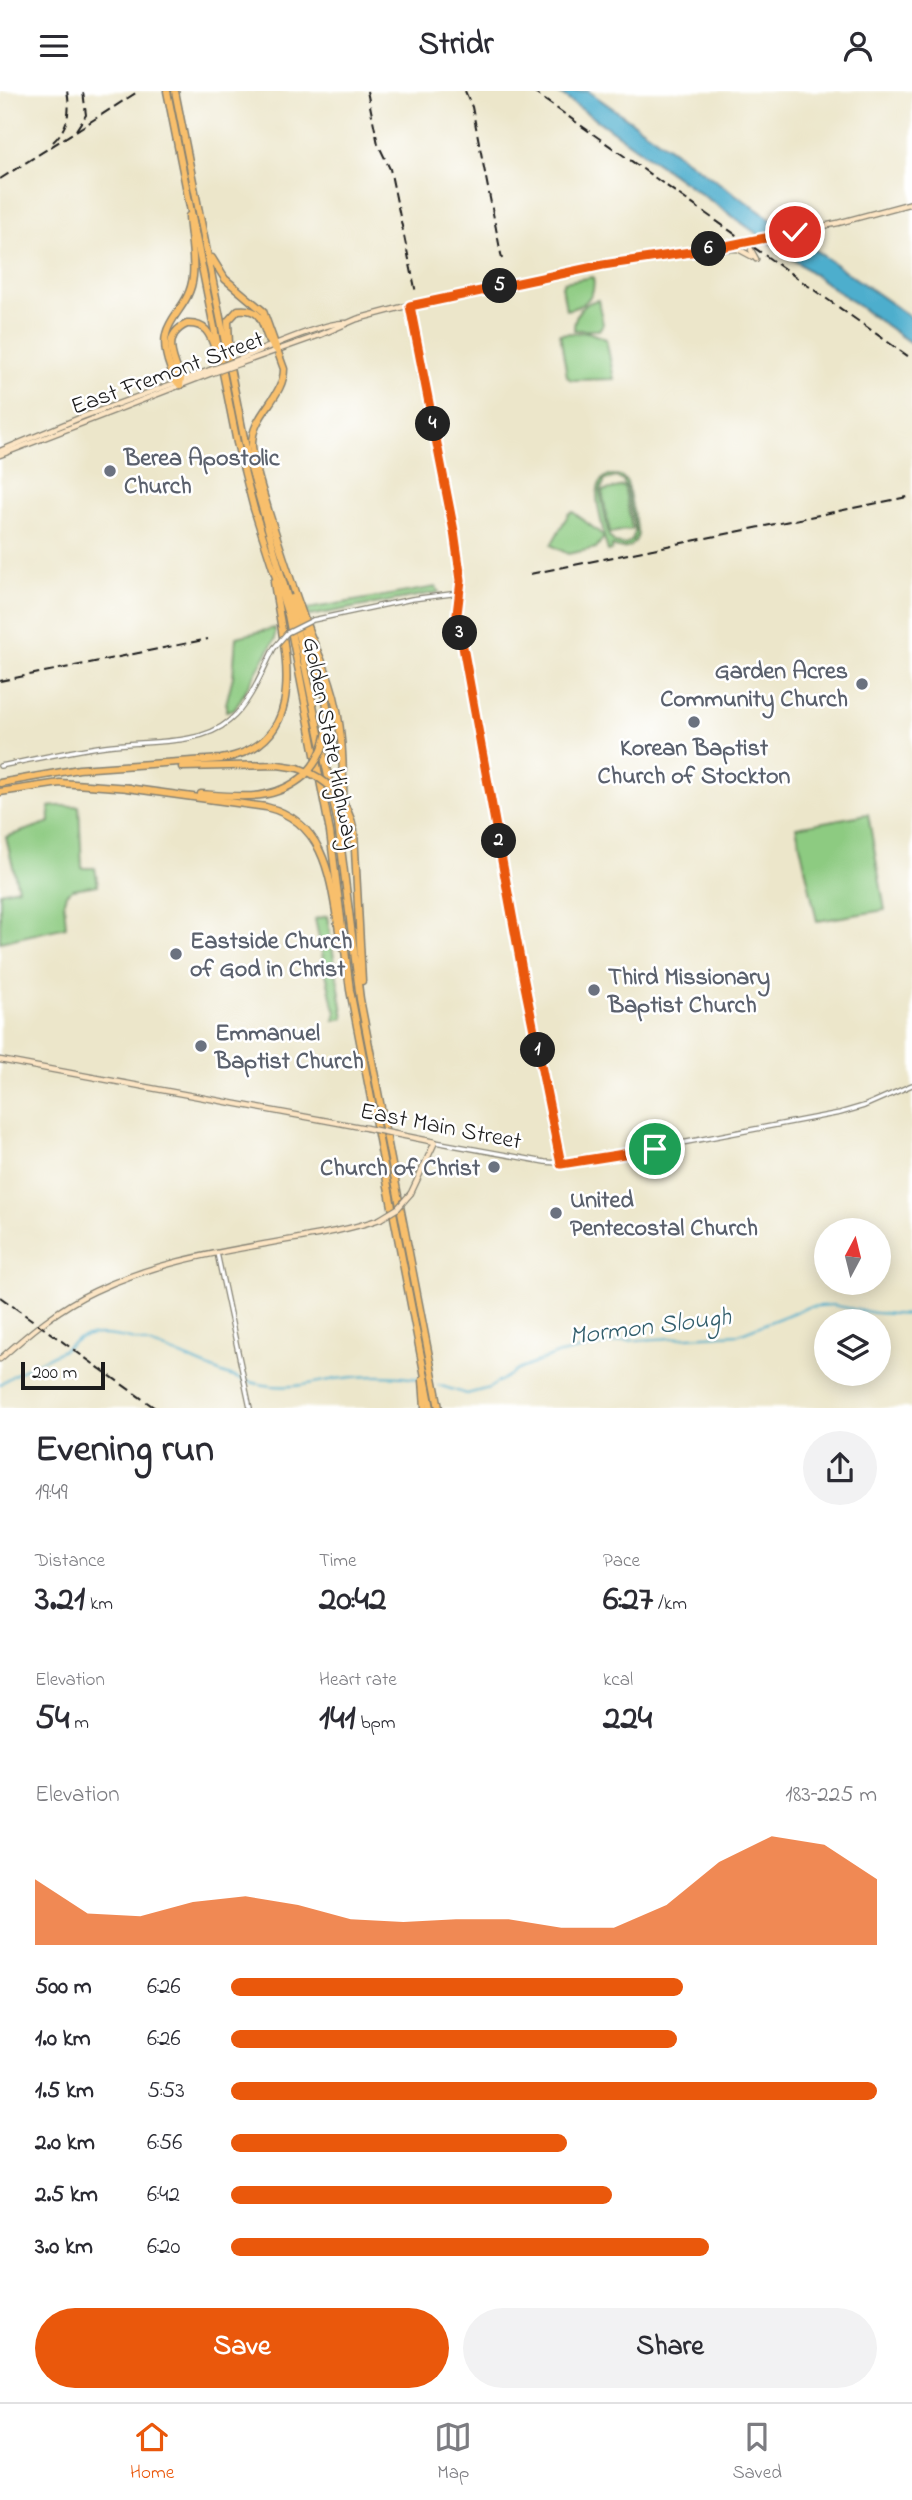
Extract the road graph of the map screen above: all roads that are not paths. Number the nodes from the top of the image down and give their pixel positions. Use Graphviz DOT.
graph roads {
  1 [pos="167,91"];
  2 [pos="174,91"];
  3 [pos="187,189"];
  4 [pos="912,203"];
  5 [pos="200,216"];
  6 [pos="757,240"];
  7 [pos="698,251"];
  8 [pos="410,306"];
  9 [pos="275,347"];
  10 [pos="229,363"];
  11 [pos="179,382"];
  12 [pos="226,384"];
  13 [pos="0,453"];
  14 [pos="272,565"];
  15 [pos="284,583"];
  16 [pos="459,593"];
  17 [pos="0,766"];
  18 [pos="110,767"];
  19 [pos="0,781"];
  20 [pos="127,787"];
  21 [pos="0,793"];
  22 [pos="343,862"];
  23 [pos="351,990"];
  24 [pos="369,1045"];
  25 [pos="0,1060"];
  26 [pos="912,1084"];
  27 [pos="435,1142"];
  28 [pos="561,1164"];
  29 [pos="217,1252"];
  30 [pos="0,1359"];
  31 [pos="425,1386"];
  32 [pos="250,1408"];
  33 [pos="425,1408"];
  34 [pos="431,1408"];
  35 [pos="439,1408"];
  1 -- 3 [label="highway, Golden State Highway"];
  2 -- 5 [label="highway, Golden State Highway"];
  3 -- 11 [label="highway"];
  3 -- 12 [label="highway, Golden State Highway"];
  4 -- 6 [label="main road, East Fremont Street"];
  5 -- 9 [label="highway"];
  5 -- 10 [label="highway, Golden State Highway"];
  6 -- 7 [label="main road, East Fremont Street"];
  6 -- 7 [label="main road"];
  7 -- 8 [label="main road, East Fremont Street"];
  8 -- 9 [label="main road, East Fremont Street"];
  8 -- 16 [label="street"];
  9 -- 10 [label="highway"];
  9 -- 11 [label="main road, East Fremont Street, bridge"];
  9 -- 22 [label="highway"];
  10 -- 15 [label="highway, Golden State Highway"];
  11 -- 12 [label="highway"];
  11 -- 13 [label="main road, East Fremont Street"];
  12 -- 14 [label="highway, Golden State Highway"];
  14 -- 18 [label="highway"];
  14 -- 23 [label="highway, Golden State Highway"];
  15 -- 20 [label="highway, bridge"];
  15 -- 22 [label="highway, Golden State Highway"];
  16 -- 17 [label="street, bridge"];
  16 -- 28 [label="street"];
  18 -- 19 [label="highway"];
  18 -- 24 [label="highway, bridge"];
  20 -- 21 [label="highway"];
  20 -- 23 [label="highway"];
  22 -- 24 [label="highway, Golden State Highway"];
  23 -- 31 [label="highway, Golden State Highway"];
  24 -- 35 [label="highway, Golden State Highway"];
  25 -- 27 [label="main road, East Main Street, bridge"];
  26 -- 28 [label="street, East Main Street"];
  27 -- 28 [label="street, East Main Street"];
  27 -- 29 [label="main road, bridge"];
  29 -- 30 [label="main road"];
  29 -- 32 [label="street"];
  31 -- 33 [label="highway"];
  31 -- 34 [label="highway, Golden State Highway"];
}
